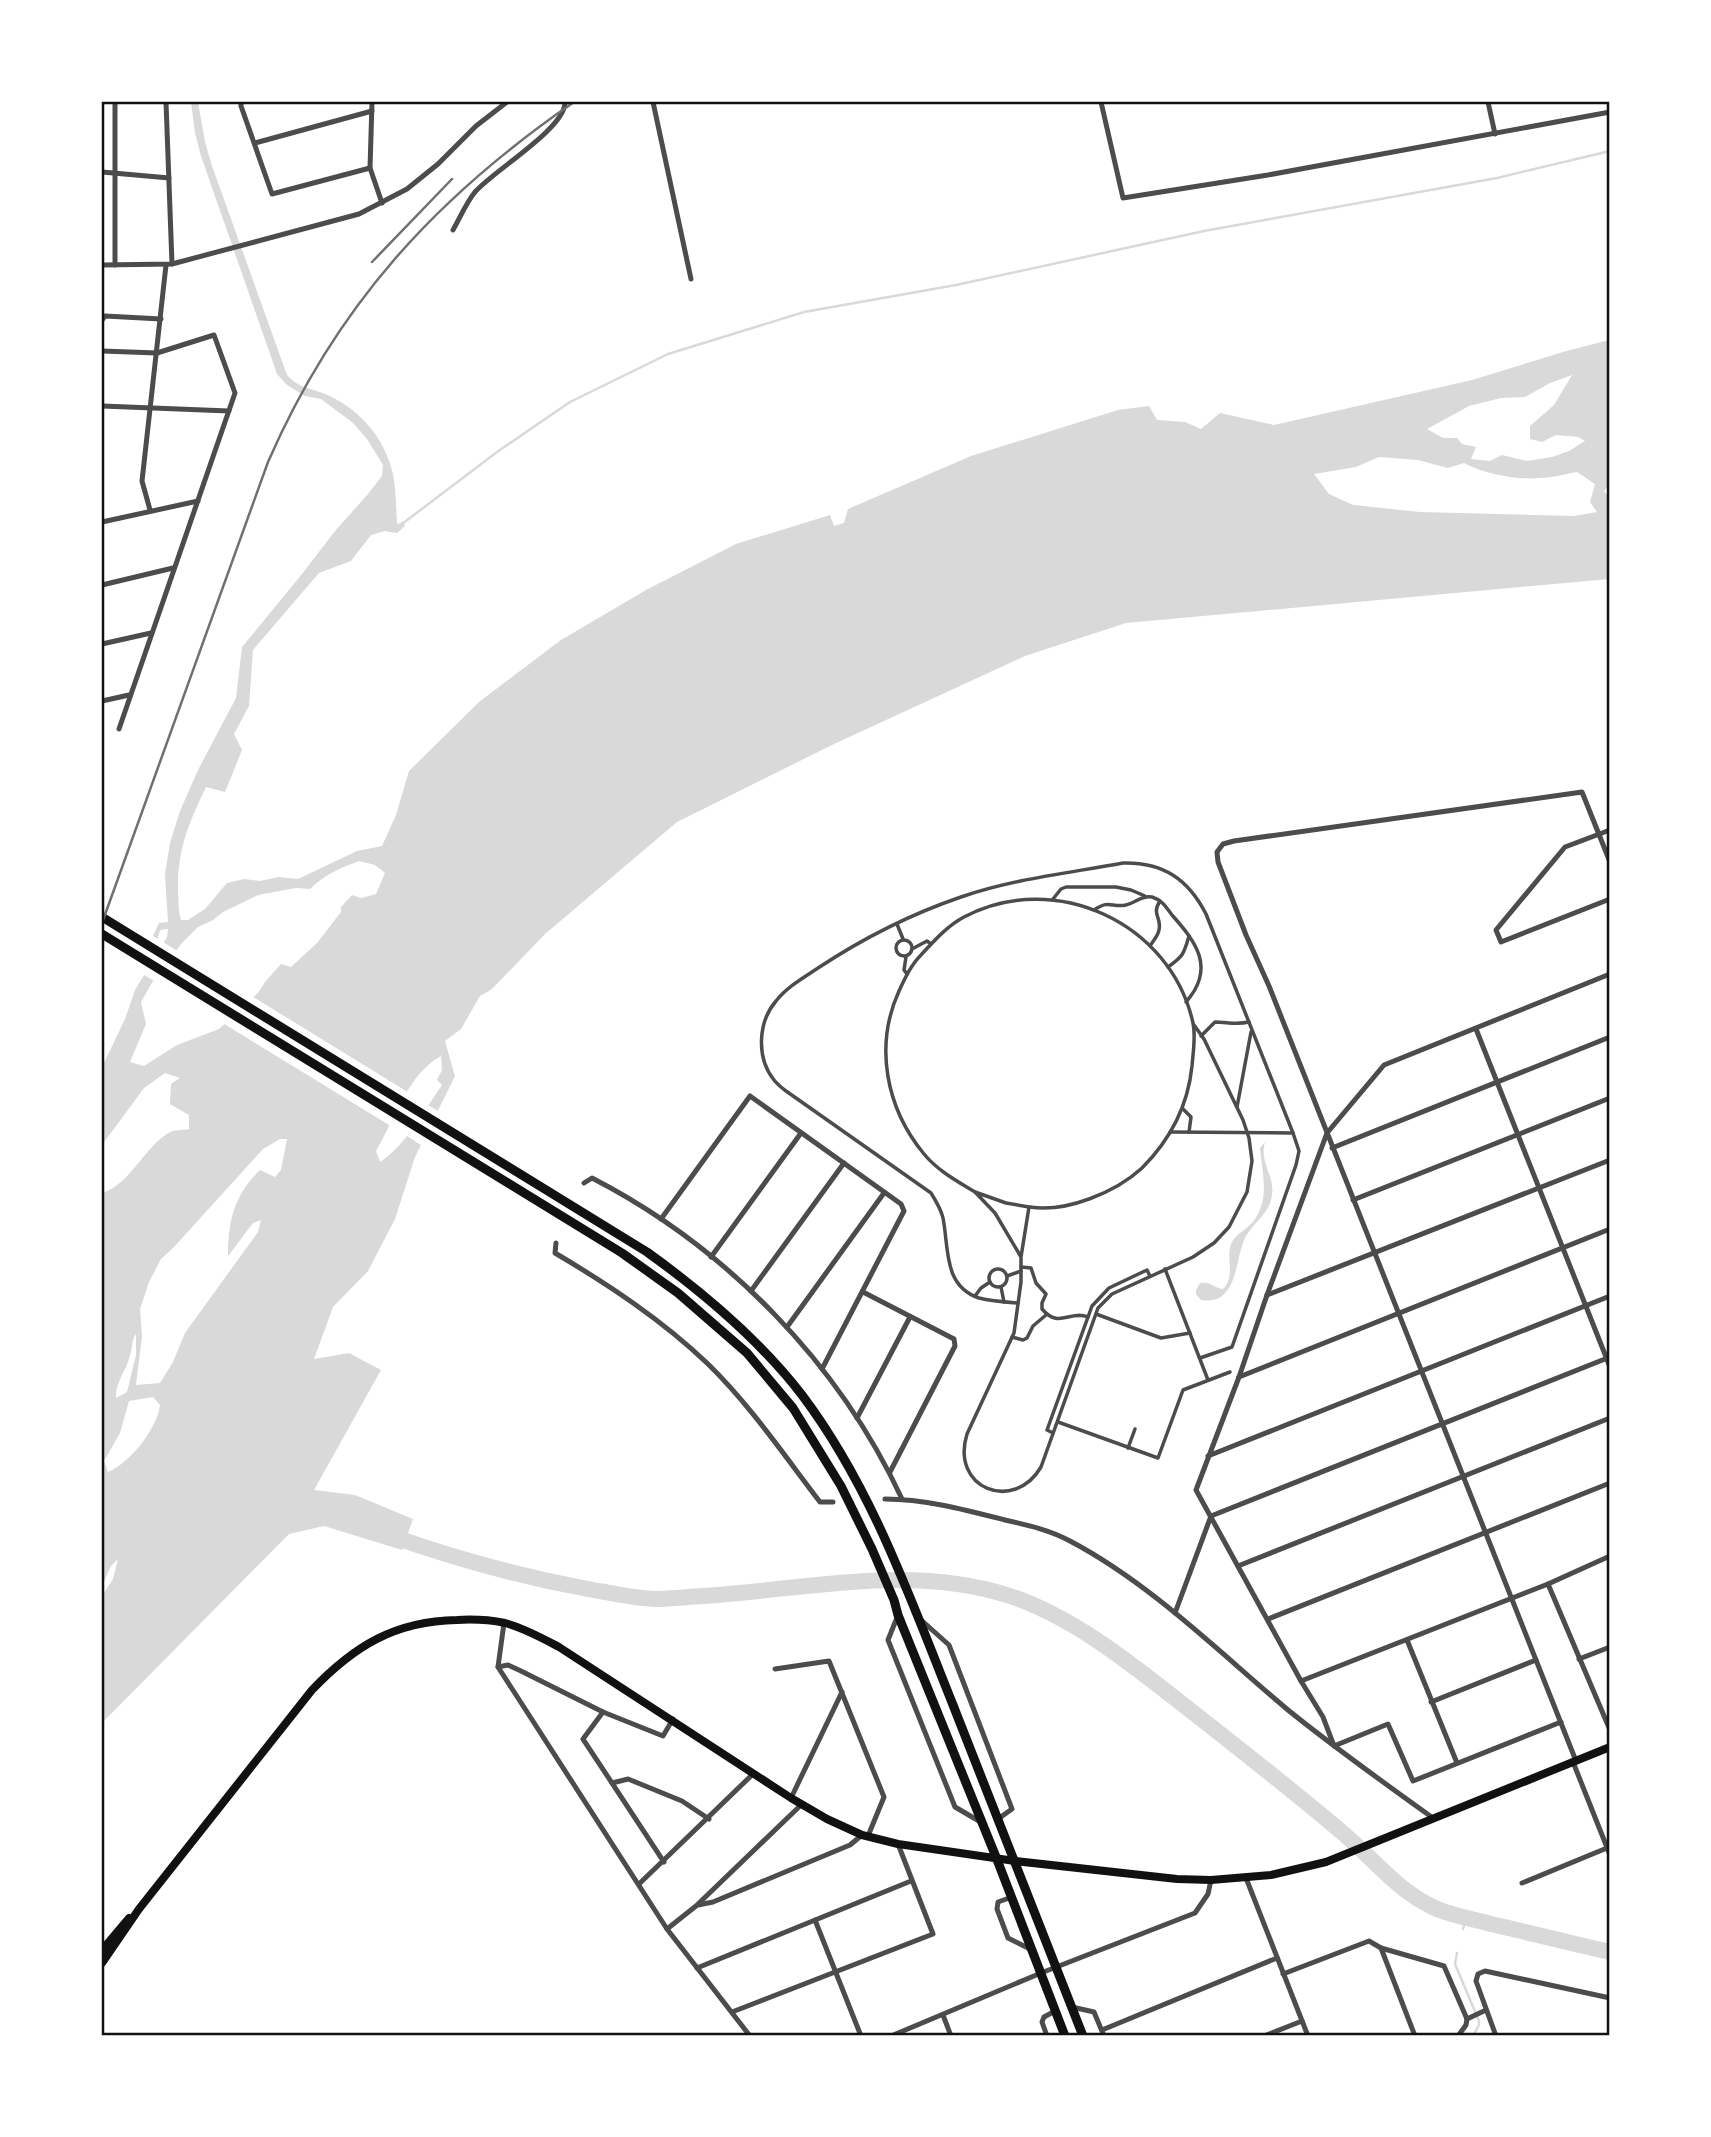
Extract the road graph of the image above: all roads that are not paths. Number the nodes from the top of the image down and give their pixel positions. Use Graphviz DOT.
graph roads {
  1 [pos="115,102"];
  2 [pos="166,102"];
  3 [pos="241,102"];
  4 [pos="372,102"];
  5 [pos="507,102"];
  6 [pos="565,102"];
  7 [pos="653,102"];
  8 [pos="1101,102"];
  9 [pos="1488,102"];
  10 [pos="372,111"];
  11 [pos="1609,112"];
  12 [pos="1495,134"];
  13 [pos="255,143"];
  14 [pos="370,168"];
  15 [pos="102,172"];
  16 [pos="116,173"];
  17 [pos="169,178"];
  18 [pos="382,203"];
  19 [pos="453,230"];
  20 [pos="169,264"];
  21 [pos="102,265"];
  22 [pos="115,265"];
  23 [pos="691,279"];
  24 [pos="102,320"];
  25 [pos="161,320"];
  26 [pos="102,351"];
  27 [pos="157,353"];
  28 [pos="102,406"];
  29 [pos="150,407"];
  30 [pos="229,411"];
  31 [pos="198,501"];
  32 [pos="150,510"];
  33 [pos="102,522"];
  34 [pos="173,568"];
  35 [pos="102,585"];
  36 [pos="151,633"];
  37 [pos="102,644"];
  38 [pos="129,695"];
  39 [pos="102,702"];
  40 [pos="119,729"];
  41 [pos="1609,830"];
  42 [pos="1599,834"];
  43 [pos="1609,862"];
  44 [pos="1147,897"];
  45 [pos="1053,899"];
  46 [pos="1609,899"];
  47 [pos="1160,901"];
  48 [pos="1094,909"];
  49 [pos="102,917"];
  50 [pos="897,924"];
  51 [pos="102,934"];
  52 [pos="1190,935"];
  53 [pos="903,939"];
  54 [pos="931,944"];
  55 [pos="1150,946"];
  56 [pos="912,948"];
  57 [pos="906,956"];
  58 [pos="1168,967"];
  59 [pos="907,974"];
  60 [pos="1609,974"];
  61 [pos="1186,1002"];
  62 [pos="1249,1021"];
  63 [pos="1194,1026"];
  64 [pos="1476,1029"];
  65 [pos="1252,1030"];
  66 [pos="1201,1036"];
  67 [pos="1609,1037"];
  68 [pos="1497,1082"];
  69 [pos="1609,1098"];
  70 [pos="1237,1108"];
  71 [pos="1183,1109"];
  72 [pos="1170,1132"];
  73 [pos="1189,1132"];
  74 [pos="801,1133"];
  75 [pos="1247,1133"];
  76 [pos="1293,1133"];
  77 [pos="1327,1133"];
  78 [pos="1518,1135"];
  79 [pos="1332,1147"];
  80 [pos="1609,1160"];
  81 [pos="844,1163"];
  82 [pos="584,1183"];
  83 [pos="1539,1188"];
  84 [pos="975,1192"];
  85 [pos="884,1193"];
  86 [pos="1353,1200"];
  87 [pos="1029,1207"];
  88 [pos="661,1219"];
  89 [pos="1609,1229"];
  90 [pos="556,1243"];
  91 [pos="1563,1248"];
  92 [pos="1374,1254"];
  93 [pos="711,1257"];
  94 [pos="1020,1257"];
  95 [pos="1021,1269"];
  96 [pos="1165,1269"];
  97 [pos="1007,1276"];
  98 [pos="1150,1276"];
  99 [pos="990,1282"];
  100 [pos="1001,1286"];
  101 [pos="751,1291"];
  102 [pos="863,1292"];
  103 [pos="1267,1295"];
  104 [pos="975,1296"];
  105 [pos="1609,1296"];
  106 [pos="1004,1302"];
  107 [pos="1018,1303"];
  108 [pos="1586,1306"];
  109 [pos="1398,1313"];
  110 [pos="1096,1314"];
  111 [pos="1046,1315"];
  112 [pos="910,1317"];
  113 [pos="1088,1317"];
  114 [pos="787,1327"];
  115 [pos="1190,1333"];
  116 [pos="1012,1337"];
  117 [pos="1200,1358"];
  118 [pos="1608,1358"];
  119 [pos="1609,1367"];
  120 [pos="822,1369"];
  121 [pos="1421,1371"];
  122 [pos="1230,1372"];
  123 [pos="1239,1377"];
  124 [pos="1208,1380"];
  125 [pos="857,1418"];
  126 [pos="1609,1418"];
  127 [pos="1057,1422"];
  128 [pos="1441,1423"];
  129 [pos="1135,1429"];
  130 [pos="1053,1433"];
  131 [pos="1128,1448"];
  132 [pos="1208,1456"];
  133 [pos="890,1472"];
  134 [pos="1462,1476"];
  135 [pos="1609,1483"];
  136 [pos="885,1499"];
  137 [pos="902,1499"];
  138 [pos="833,1502"];
  139 [pos="1210,1516"];
  140 [pos="1485,1533"];
  141 [pos="1609,1556"];
  142 [pos="1238,1566"];
  143 [pos="1548,1584"];
  144 [pos="1511,1598"];
  145 [pos="1175,1613"];
  146 [pos="898,1615"];
  147 [pos="918,1617"];
  148 [pos="1268,1619"];
  149 [pos="504,1623"];
  150 [pos="1407,1640"];
  151 [pos="1609,1647"];
  152 [pos="1579,1659"];
  153 [pos="1536,1660"];
  154 [pos="498,1667"];
  155 [pos="775,1669"];
  156 [pos="1301,1681"];
  157 [pos="842,1692"];
  158 [pos="1431,1702"];
  159 [pos="603,1712"];
  160 [pos="673,1719"];
  161 [pos="1561,1722"];
  162 [pos="1609,1730"];
  163 [pos="1334,1746"];
  164 [pos="1609,1748"];
  165 [pos="1574,1762"];
  166 [pos="1457,1763"];
  167 [pos="754,1773"];
  168 [pos="612,1783"];
  169 [pos="791,1798"];
  170 [pos="801,1805"];
  171 [pos="1433,1818"];
  172 [pos="709,1819"];
  173 [pos="998,1819"];
  174 [pos="982,1822"];
  175 [pos="1609,1834"];
  176 [pos="865,1836"];
  177 [pos="1602,1837"];
  178 [pos="898,1844"];
  179 [pos="1606,1848"];
  180 [pos="1609,1855"];
  181 [pos="996,1857"];
  182 [pos="1015,1861"];
  183 [pos="664,1862"];
  184 [pos="1245,1878"];
  185 [pos="1210,1880"];
  186 [pos="911,1881"];
  187 [pos="1522,1883"];
  188 [pos="639,1884"];
  189 [pos="1012,1897"];
  190 [pos="696,1906"];
  191 [pos="139,1909"];
  192 [pos="815,1920"];
  193 [pos="667,1929"];
  194 [pos="1381,1948"];
  195 [pos="102,1950"];
  196 [pos="1033,1951"];
  197 [pos="1277,1958"];
  198 [pos="102,1963"];
  199 [pos="1056,1967"];
  200 [pos="697,1968"];
  201 [pos="836,1972"];
  202 [pos="1041,1973"];
  203 [pos="1283,1974"];
  204 [pos="1609,1998"];
  205 [pos="1072,2007"];
  206 [pos="1055,2011"];
  207 [pos="732,2012"];
  208 [pos="1483,2012"];
  209 [pos="943,2015"];
  210 [pos="1470,2018"];
  211 [pos="1302,2021"];
  212 [pos="1103,2033"];
  213 [pos="750,2035"];
  214 [pos="860,2035"];
  215 [pos="891,2035"];
  216 [pos="951,2035"];
  217 [pos="1046,2035"];
  218 [pos="1065,2035"];
  219 [pos="1083,2035"];
  220 [pos="1264,2035"];
  221 [pos="1308,2035"];
  222 [pos="1415,2035"];
  223 [pos="1458,2035"];
  224 [pos="1496,2035"];
  1 -- 16 [label="street"];
  2 -- 17 [label="street"];
  3 -- 13 [label="street"];
  4 -- 10 [label="street"];
  5 -- 18 [label="street"];
  6 -- 19 [label="street"];
  7 -- 23 [label="street"];
  8 -- 12 [label="street"];
  9 -- 12 [label="street"];
  10 -- 13 [label="street"];
  10 -- 14 [label="street"];
  11 -- 12 [label="street"];
  13 -- 14 [label="street"];
  14 -- 18 [label="street"];
  15 -- 16 [label="street"];
  16 -- 17 [label="street"];
  16 -- 22 [label="street"];
  17 -- 20 [label="street"];
  18 -- 20 [label="street"];
  20 -- 22 [label="street"];
  20 -- 25 [label="street"];
  21 -- 22 [label="street"];
  24 -- 25 [label="street"];
  25 -- 27 [label="street"];
  26 -- 27 [label="street"];
  27 -- 29 [label="street"];
  27 -- 30 [label="street"];
  28 -- 29 [label="street"];
  29 -- 30 [label="street"];
  29 -- 32 [label="street"];
  30 -- 31 [label="street"];
  31 -- 32 [label="street"];
  31 -- 34 [label="street"];
  32 -- 33 [label="street"];
  34 -- 35 [label="street"];
  34 -- 36 [label="street"];
  36 -- 37 [label="street"];
  36 -- 38 [label="street"];
  38 -- 39 [label="street"];
  38 -- 40 [label="street"];
  41 -- 42 [label="street"];
  42 -- 43 [label="street"];
  42 -- 46 [label="street"];
  42 -- 77 [label="street"];
  44 -- 45 [label="street"];
  44 -- 47 [label="street"];
  44 -- 48 [label="street"];
  45 -- 48 [label="street"];
  45 -- 54 [label="street"];
  47 -- 52 [label="street"];
  47 -- 55 [label="street"];
  48 -- 55 [label="street"];
  49 -- 147 [label="highway"];
  50 -- 53 [label="street"];
  50 -- 62 [label="street"];
  50 -- 104 [label="street"];
  51 -- 146 [label="highway"];
  52 -- 58 [label="street"];
  52 -- 61 [label="street"];
  53 -- 56 [label="street"];
  53 -- 57 [label="street"];
  54 -- 56 [label="street"];
  54 -- 59 [label="street"];
  55 -- 58 [label="street"];
  56 -- 57 [label="street"];
  57 -- 59 [label="street"];
  58 -- 61 [label="street"];
  59 -- 84 [label="street"];
  60 -- 64 [label="street"];
  61 -- 63 [label="street"];
  62 -- 65 [label="street"];
  62 -- 66 [label="street"];
  63 -- 66 [label="street"];
  63 -- 71 [label="street"];
  64 -- 68 [label="street"];
  64 -- 77 [label="street"];
  65 -- 70 [label="street"];
  65 -- 76 [label="street"];
  66 -- 70 [label="street"];
  67 -- 68 [label="street"];
  68 -- 78 [label="street"];
  68 -- 79 [label="street"];
  69 -- 78 [label="street"];
  70 -- 75 [label="street"];
  71 -- 72 [label="street"];
  71 -- 73 [label="street"];
  72 -- 73 [label="street"];
  72 -- 87 [label="street"];
  73 -- 75 [label="street"];
  74 -- 81 [label="street"];
  74 -- 88 [label="street"];
  74 -- 93 [label="street"];
  75 -- 76 [label="street"];
  75 -- 96 [label="street"];
  76 -- 117 [label="street"];
  77 -- 79 [label="street"];
  77 -- 103 [label="street"];
  78 -- 83 [label="street"];
  78 -- 86 [label="street"];
  79 -- 86 [label="street"];
  80 -- 83 [label="street"];
  81 -- 85 [label="street"];
  81 -- 101 [label="street"];
  82 -- 88 [label="street"];
  83 -- 91 [label="street"];
  83 -- 92 [label="street"];
  84 -- 87 [label="street"];
  84 -- 94 [label="street"];
  85 -- 102 [label="street"];
  85 -- 114 [label="street"];
  86 -- 92 [label="street"];
  87 -- 94 [label="street"];
  88 -- 93 [label="street"];
  89 -- 91 [label="street"];
  90 -- 138 [label="street"];
  91 -- 108 [label="street"];
  91 -- 109 [label="street"];
  92 -- 103 [label="street"];
  92 -- 109 [label="street"];
  93 -- 101 [label="street"];
  94 -- 95 [label="street"];
  95 -- 97 [label="street"];
  95 -- 107 [label="street"];
  95 -- 111 [label="street"];
  96 -- 98 [label="street"];
  96 -- 115 [label="street"];
  97 -- 99 [label="street"];
  97 -- 100 [label="street"];
  98 -- 110 [label="street"];
  98 -- 113 [label="street"];
  99 -- 100 [label="street"];
  99 -- 104 [label="street"];
  100 -- 106 [label="street"];
  101 -- 114 [label="street"];
  102 -- 112 [label="street"];
  102 -- 120 [label="street"];
  103 -- 123 [label="street"];
  104 -- 106 [label="street"];
  105 -- 108 [label="street"];
  106 -- 107 [label="street"];
  107 -- 116 [label="street"];
  108 -- 118 [label="street"];
  108 -- 121 [label="street"];
  109 -- 121 [label="street"];
  109 -- 123 [label="street"];
  110 -- 115 [label="street"];
  110 -- 127 [label="street"];
  111 -- 113 [label="street"];
  111 -- 116 [label="street"];
  112 -- 125 [label="street"];
  112 -- 133 [label="street"];
  113 -- 130 [label="street"];
  114 -- 120 [label="street"];
  115 -- 117 [label="street"];
  116 -- 130 [label="street"];
  117 -- 124 [label="street"];
  118 -- 119 [label="street"];
  118 -- 128 [label="street"];
  120 -- 125 [label="street"];
  121 -- 128 [label="street"];
  121 -- 132 [label="street"];
  122 -- 124 [label="street"];
  123 -- 132 [label="street"];
  124 -- 131 [label="street"];
  125 -- 133 [label="street"];
  126 -- 134 [label="street"];
  127 -- 130 [label="street"];
  127 -- 131 [label="street"];
  128 -- 134 [label="street"];
  128 -- 139 [label="street"];
  129 -- 131 [label="street"];
  132 -- 139 [label="street"];
  133 -- 137 [label="street"];
  134 -- 140 [label="street"];
  134 -- 142 [label="street"];
  135 -- 140 [label="street"];
  136 -- 137 [label="street"];
  137 -- 145 [label="street"];
  139 -- 142 [label="street"];
  139 -- 145 [label="street"];
  140 -- 144 [label="street"];
  140 -- 148 [label="street"];
  141 -- 143 [label="street"];
  142 -- 148 [label="street"];
  143 -- 144 [label="street"];
  143 -- 152 [label="street"];
  144 -- 150 [label="street"];
  144 -- 153 [label="street"];
  145 -- 163 [label="street"];
  146 -- 174 [label="highway"];
  146 -- 174 [label="street"];
  147 -- 173 [label="highway"];
  147 -- 173 [label="street"];
  148 -- 156 [label="street"];
  149 -- 154 [label="street"];
  149 -- 160 [label="main road"];
  149 -- 191 [label="main road"];
  150 -- 156 [label="street"];
  150 -- 158 [label="street"];
  151 -- 152 [label="street"];
  152 -- 162 [label="street"];
  153 -- 158 [label="street"];
  153 -- 161 [label="street"];
  154 -- 159 [label="street"];
  154 -- 188 [label="street"];
  155 -- 157 [label="street"];
  156 -- 163 [label="street"];
  157 -- 169 [label="street"];
  157 -- 176 [label="street"];
  158 -- 166 [label="street"];
  159 -- 160 [label="street"];
  159 -- 168 [label="street"];
  160 -- 167 [label="main road"];
  161 -- 165 [label="street"];
  161 -- 166 [label="street"];
  163 -- 166 [label="street"];
  163 -- 171 [label="street"];
  164 -- 165 [label="main road"];
  165 -- 171 [label="main road"];
  165 -- 177 [label="street"];
  167 -- 169 [label="main road"];
  167 -- 172 [label="street"];
  168 -- 172 [label="street"];
  168 -- 183 [label="street"];
  169 -- 170 [label="main road"];
  170 -- 176 [label="main road"];
  170 -- 190 [label="street"];
  171 -- 184 [label="main road"];
  172 -- 183 [label="street"];
  173 -- 182 [label="highway"];
  174 -- 181 [label="highway"];
  175 -- 177 [label="street"];
  176 -- 178 [label="main road"];
  176 -- 190 [label="street"];
  177 -- 179 [label="street"];
  178 -- 181 [label="main road"];
  178 -- 186 [label="street"];
  179 -- 180 [label="street"];
  179 -- 187 [label="street"];
  181 -- 182 [label="main road"];
  181 -- 189 [label="highway"];
  182 -- 185 [label="main road"];
  182 -- 199 [label="highway"];
  183 -- 188 [label="street"];
  184 -- 185 [label="main road"];
  184 -- 197 [label="street"];
  185 -- 199 [label="street"];
  186 -- 192 [label="street"];
  186 -- 201 [label="street"];
  188 -- 193 [label="street"];
  189 -- 196 [label="highway"];
  189 -- 196 [label="street"];
  190 -- 193 [label="street"];
  191 -- 195 [label="main road"];
  191 -- 198 [label="main road"];
  192 -- 200 [label="street"];
  192 -- 201 [label="street"];
  193 -- 200 [label="street"];
  194 -- 203 [label="street"];
  194 -- 210 [label="street"];
  194 -- 222 [label="street"];
  196 -- 202 [label="highway"];
  197 -- 203 [label="street"];
  197 -- 212 [label="street"];
  199 -- 202 [label="street"];
  199 -- 205 [label="highway"];
  200 -- 207 [label="street"];
  201 -- 207 [label="street"];
  201 -- 214 [label="street"];
  202 -- 206 [label="highway"];
  202 -- 209 [label="street"];
  203 -- 211 [label="street"];
  204 -- 208 [label="street"];
  205 -- 212 [label="street"];
  205 -- 219 [label="highway"];
  206 -- 217 [label="street"];
  206 -- 218 [label="highway"];
  207 -- 213 [label="street"];
  208 -- 210 [label="street"];
  208 -- 224 [label="street"];
  209 -- 215 [label="street"];
  209 -- 216 [label="street"];
  210 -- 223 [label="street"];
  211 -- 220 [label="street"];
  211 -- 221 [label="street"];
}
